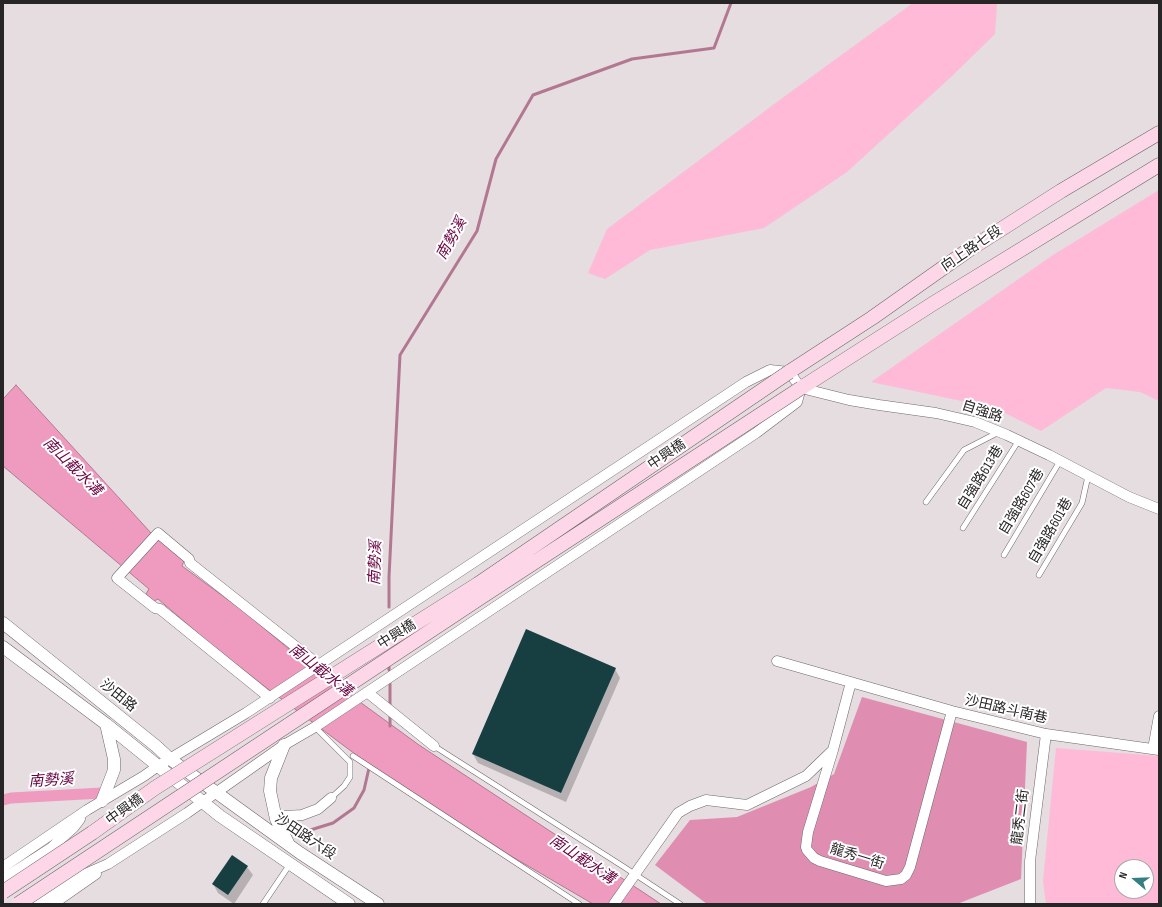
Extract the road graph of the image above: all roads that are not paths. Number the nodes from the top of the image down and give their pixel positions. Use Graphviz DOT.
graph roads {
  1 [pos="1159,133"];
  2 [pos="1159,165"];
  3 [pos="789,372"];
  4 [pos="801,388"];
  5 [pos="1000,432"];
  6 [pos="1019,440"];
  7 [pos="1060,461"];
  8 [pos="1088,476"];
  9 [pos="926,502"];
  10 [pos="1159,509"];
  11 [pos="963,528"];
  12 [pos="1004,555"];
  13 [pos="1039,575"];
  14 [pos="3,623"];
  15 [pos="3,647"];
  16 [pos="778,661"];
  17 [pos="319,665"];
  18 [pos="851,682"];
  19 [pos="368,692"];
  20 [pos="270,698"];
  21 [pos="952,711"];
  22 [pos="1159,716"];
  23 [pos="106,724"];
  24 [pos="315,727"];
  25 [pos="1046,734"];
  26 [pos="284,745"];
  27 [pos="434,746"];
  28 [pos="833,750"];
  29 [pos="1156,750"];
  30 [pos="353,756"];
  31 [pos="170,759"];
  32 [pos="158,766"];
  33 [pos="216,792"];
  34 [pos="331,798"];
  35 [pos="102,801"];
  36 [pos="202,802"];
  37 [pos="87,810"];
  38 [pos="276,819"];
  39 [pos="288,844"];
  40 [pos="127,851"];
  41 [pos="290,864"];
  42 [pos="3,866"];
  43 [pos="635,875"];
  44 [pos="3,880"];
  45 [pos="3,892"];
  46 [pos="18,904"];
  47 [pos="37,904"];
  48 [pos="53,904"];
  49 [pos="263,904"];
  50 [pos="349,904"];
  51 [pos="378,904"];
  52 [pos="579,904"];
  53 [pos="614,904"];
  54 [pos="680,904"];
  55 [pos="1030,904"];
  1 -- 3 [label="main road, 向上路七段"];
  2 -- 4 [label="main road, 向上路七段"];
  3 -- 4 [label="street"];
  3 -- 17 [label="street"];
  3 -- 45 [label="main road, 中興橋, bridge"];
  4 -- 5 [label="street, 自強路"];
  4 -- 19 [label="street"];
  4 -- 46 [label="main road, 中興橋, bridge"];
  5 -- 6 [label="street, 自強路"];
  5 -- 9 [label="lane"];
  6 -- 7 [label="street, 自強路"];
  6 -- 11 [label="lane, 自強路613巷"];
  7 -- 8 [label="street, 自強路"];
  7 -- 12 [label="lane, 自強路607巷"];
  8 -- 10 [label="street, 自強路"];
  8 -- 13 [label="lane, 自強路601巷"];
  14 -- 31 [label="street, 沙田路"];
  15 -- 23 [label="street, 沙田路"];
  16 -- 18 [label="street, 沙田路斗南巷"];
  17 -- 20 [label="street"];
  17 -- 20 [label="street"];
  18 -- 21 [label="street, 沙田路斗南巷"];
  18 -- 28 [label="street"];
  19 -- 24 [label="street"];
  19 -- 27 [label="street"];
  20 -- 31 [label="street"];
  21 -- 25 [label="street, 沙田路斗南巷"];
  21 -- 28 [label="street, 龍秀一街"];
  22 -- 29 [label="street"];
  23 -- 32 [label="street, 沙田路"];
  23 -- 35 [label="street"];
  24 -- 26 [label="street"];
  24 -- 34 [label="lane"];
  25 -- 29 [label="street, 沙田路斗南巷"];
  25 -- 55 [label="street, 龍秀二街"];
  26 -- 33 [label="street"];
  26 -- 38 [label="street"];
  27 -- 43 [label="lane"];
  28 -- 43 [label="street"];
  30 -- 52 [label="lane"];
  31 -- 32 [label="street"];
  31 -- 33 [label="street, 沙田路"];
  32 -- 35 [label="street"];
  32 -- 36 [label="street, 沙田路"];
  33 -- 36 [label="street"];
  33 -- 39 [label="street, 沙田路六段"];
  34 -- 38 [label="street"];
  35 -- 37 [label="street"];
  36 -- 40 [label="street"];
  36 -- 41 [label="street"];
  37 -- 42 [label="street"];
  37 -- 44 [label="street"];
  38 -- 39 [label="street"];
  39 -- 51 [label="street, 沙田路六段"];
  40 -- 47 [label="street"];
  40 -- 48 [label="street"];
  41 -- 49 [label="lane"];
  41 -- 50 [label="street"];
  43 -- 53 [label="street"];
  43 -- 54 [label="lane"];
}
